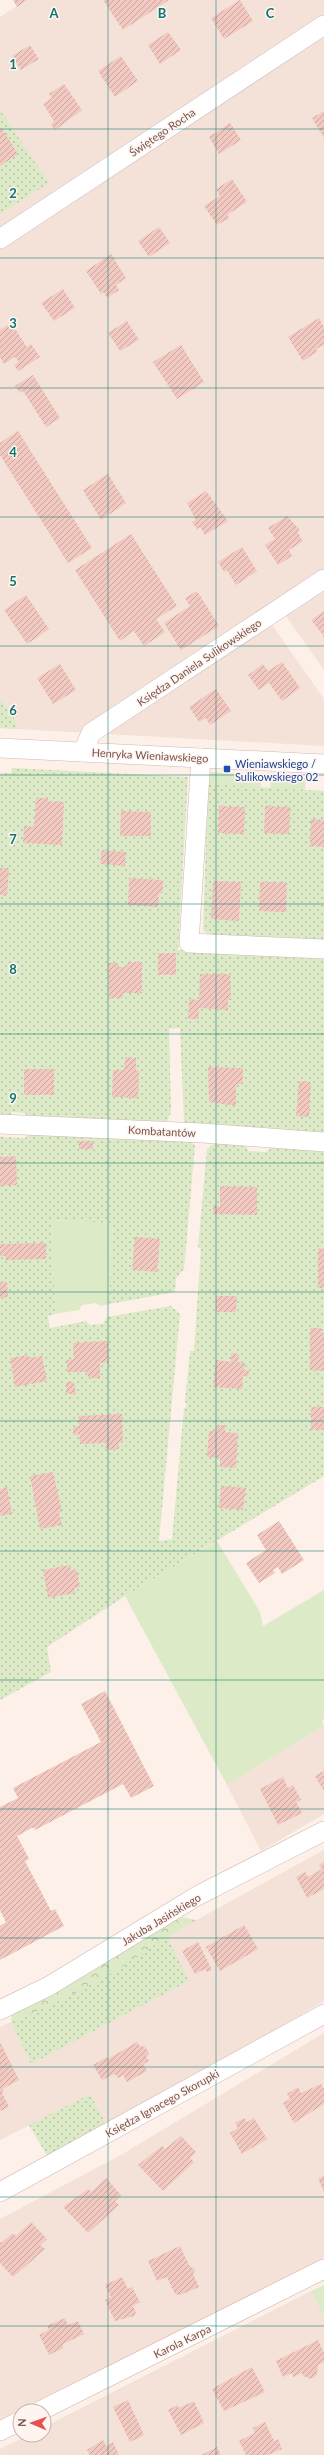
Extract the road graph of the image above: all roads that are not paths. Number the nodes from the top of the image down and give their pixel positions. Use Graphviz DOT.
graph roads {
  1 [pos="324,25"];
  2 [pos="0,239"];
  3 [pos="324,579"];
  4 [pos="0,748"];
  5 [pos="83,752"];
  6 [pos="201,758"];
  7 [pos="324,764"];
  8 [pos="324,949"];
  9 [pos="0,1124"];
  10 [pos="324,1142"];
  11 [pos="324,1831"];
  12 [pos="0,2010"];
  13 [pos="324,2014"];
  14 [pos="0,2192"];
  15 [pos="324,2269"];
  16 [pos="52,2405"];
  17 [pos="12,2425"];
  18 [pos="0,2431"];
  1 -- 2 [label="street, Świętego Rocha"];
  3 -- 5 [label="street, Księdza Daniela Sulikowskiego"];
  4 -- 5 [label="street, Henryka Wieniawskiego"];
  5 -- 6 [label="street, Henryka Wieniawskiego"];
  6 -- 7 [label="street, Henryka Wieniawskiego"];
  6 -- 8 [label="street"];
  9 -- 10 [label="street, Kombatantów"];
  11 -- 12 [label="street, Jakuba Jasińskiego"];
  13 -- 14 [label="street, Księdza Ignacego Skorupki"];
  15 -- 16 [label="street, Karola Karpa"];
  17 -- 18 [label="street"];
}
